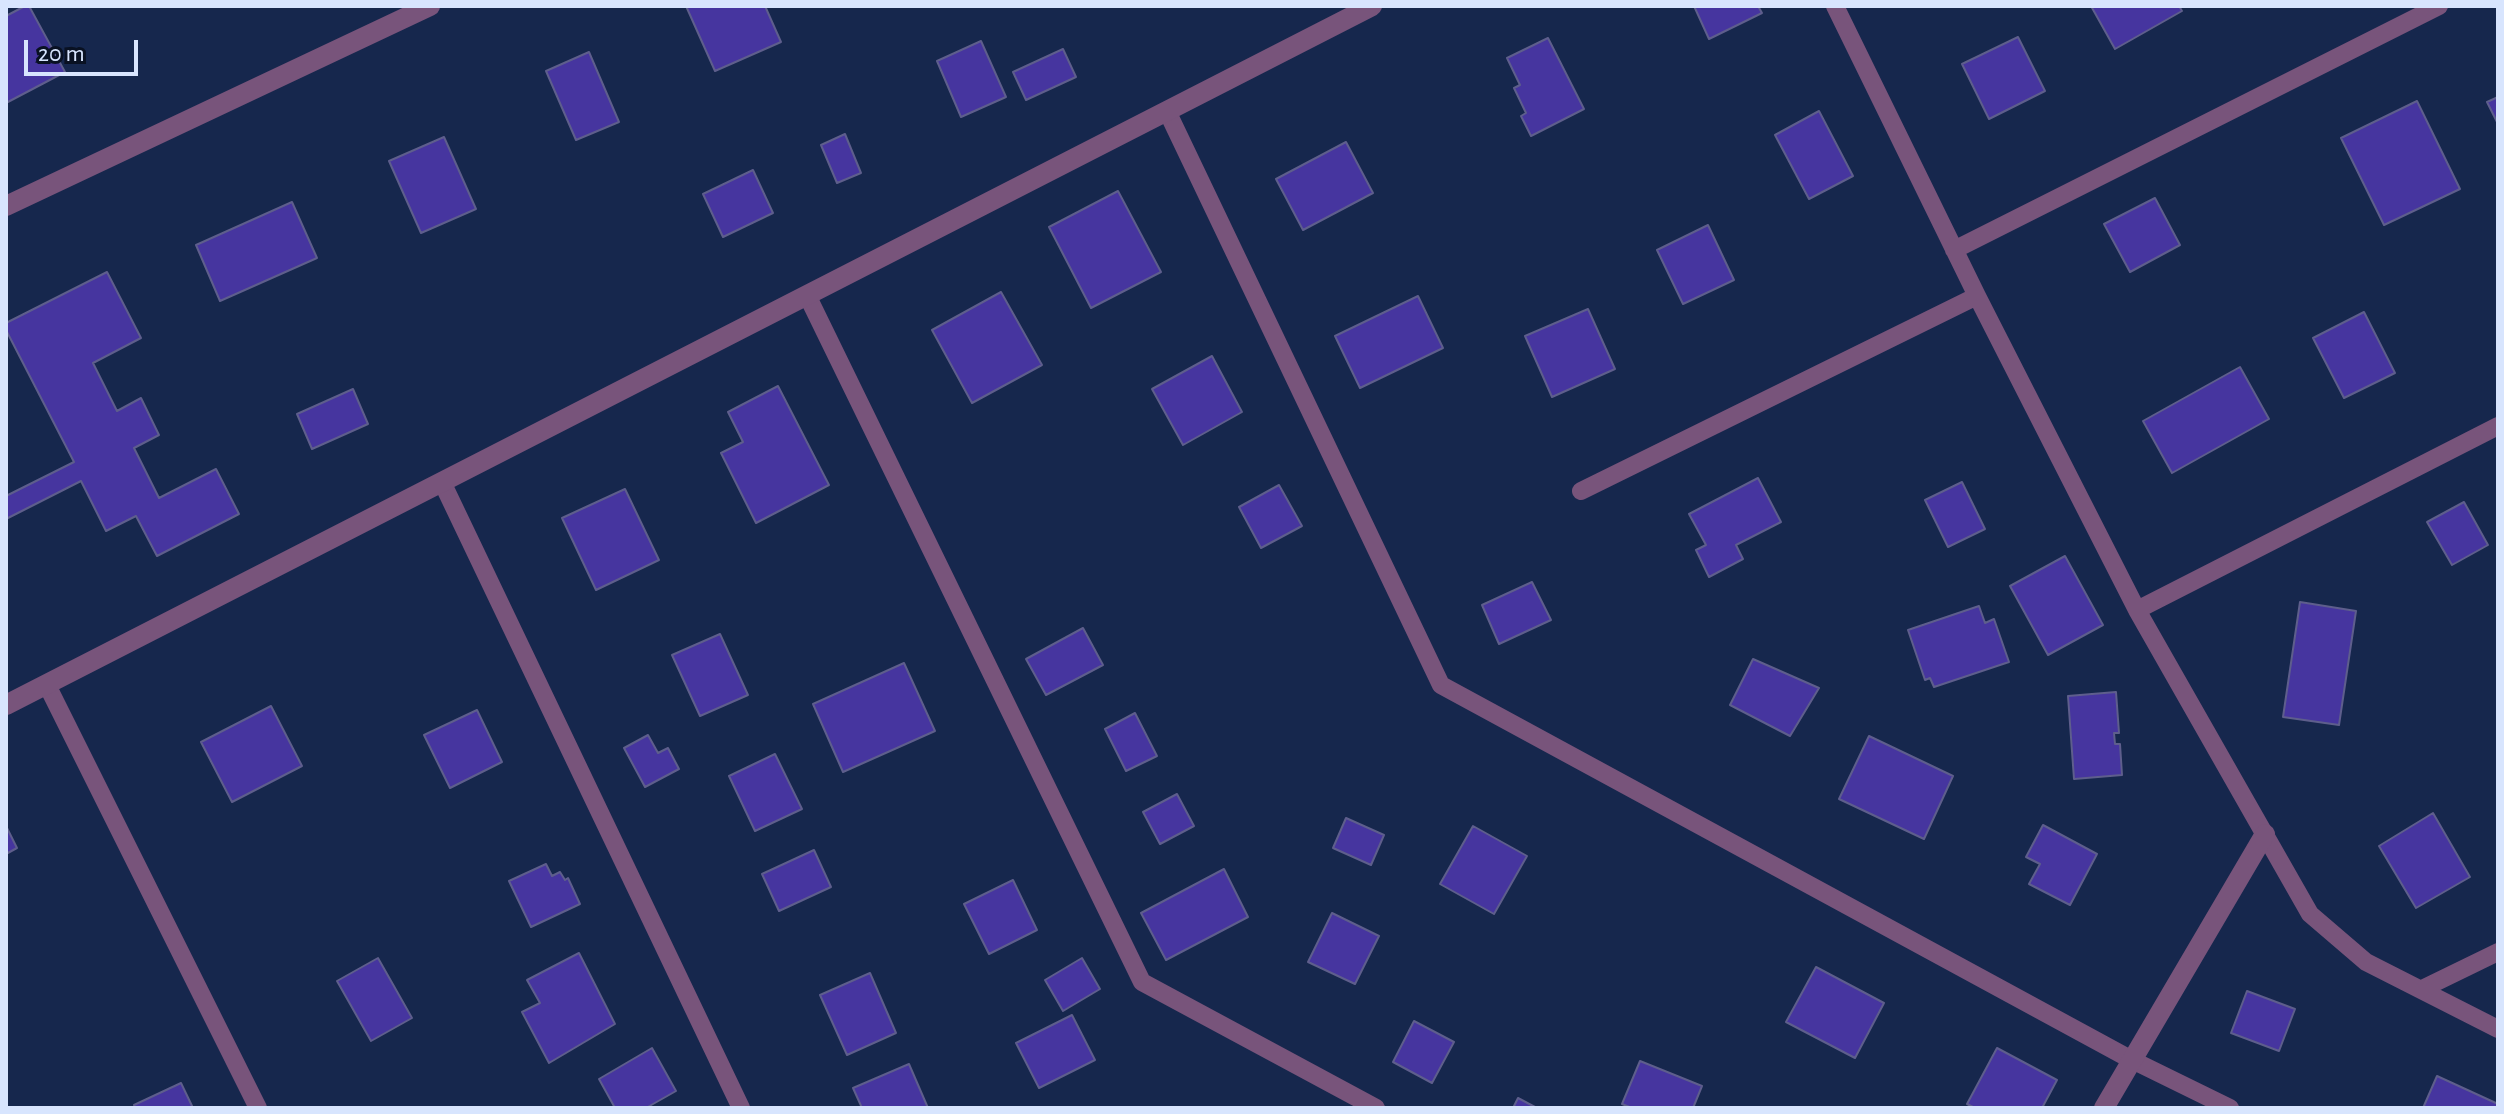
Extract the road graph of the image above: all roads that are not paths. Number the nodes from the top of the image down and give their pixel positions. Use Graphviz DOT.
graph roads {
  1 [pos="430,6"];
  2 [pos="1372,6"];
  3 [pos="1835,6"];
  4 [pos="2439,6"];
  5 [pos="1167,111"];
  6 [pos="6,206"];
  7 [pos="1954,250"];
  8 [pos="807,295"];
  9 [pos="1977,296"];
  10 [pos="2498,426"];
  11 [pos="442,482"];
  12 [pos="1581,491"];
  13 [pos="2137,610"];
  14 [pos="47,685"];
  15 [pos="6,705"];
  16 [pos="2265,834"];
  17 [pos="2498,952"];
  18 [pos="2422,989"];
  19 [pos="2498,1029"];
  20 [pos="2130,1059"];
  21 [pos="258,1108"];
  22 [pos="741,1108"];
  23 [pos="1376,1108"];
  24 [pos="2104,1108"];
  25 [pos="2230,1108"];
  1 -- 6 [label="street"];
  2 -- 5 [label="street"];
  3 -- 7 [label="lane"];
  4 -- 7 [label="lane"];
  5 -- 8 [label="street"];
  5 -- 20 [label="lane"];
  7 -- 9 [label="lane"];
  8 -- 11 [label="street"];
  8 -- 23 [label="lane"];
  9 -- 12 [label="lane"];
  9 -- 13 [label="lane"];
  10 -- 13 [label="lane"];
  11 -- 14 [label="street"];
  11 -- 22 [label="lane"];
  13 -- 16 [label="lane"];
  14 -- 15 [label="street"];
  14 -- 21 [label="lane"];
  16 -- 18 [label="lane"];
  16 -- 20 [label="street"];
  17 -- 18 [label="lane"];
  18 -- 19 [label="lane"];
  20 -- 24 [label="street"];
  20 -- 25 [label="lane"];
}
